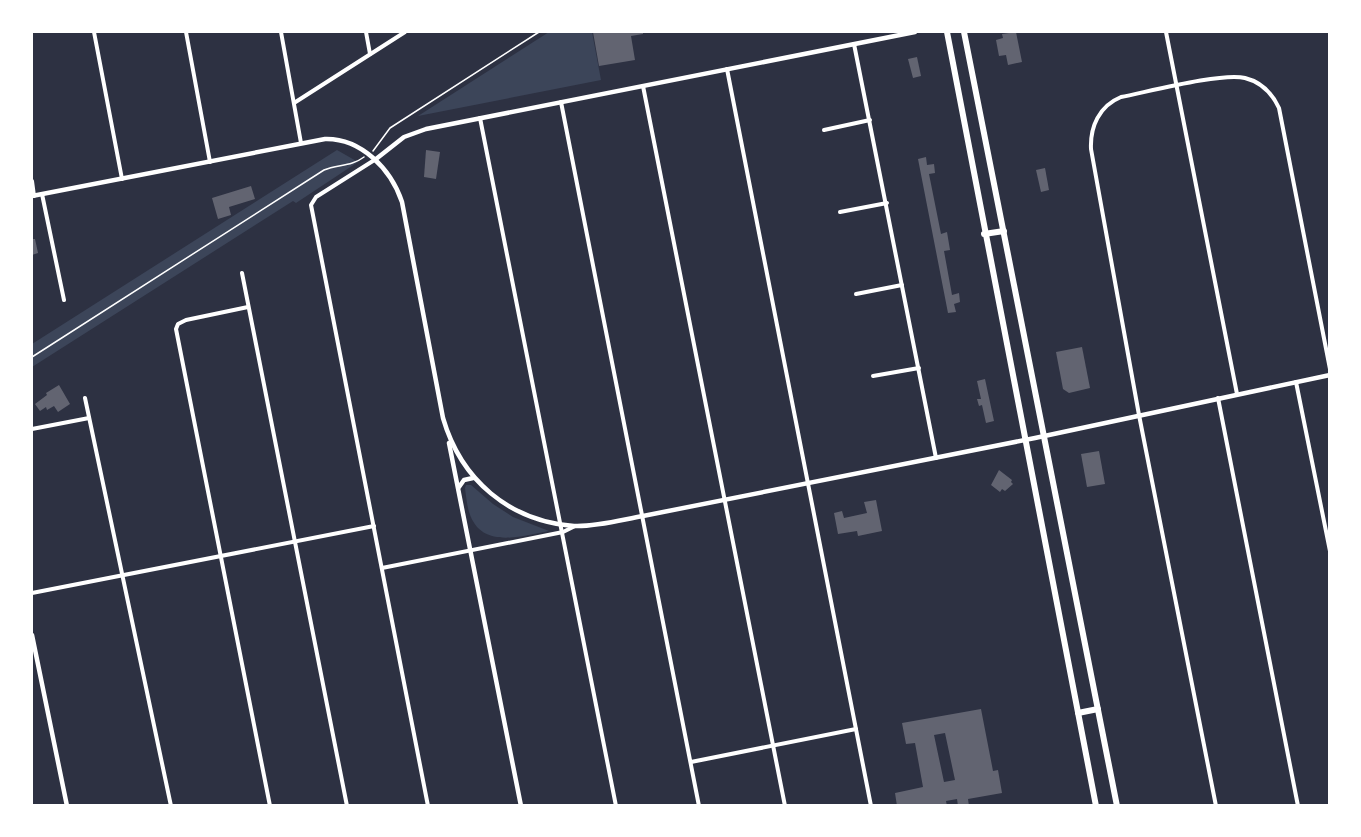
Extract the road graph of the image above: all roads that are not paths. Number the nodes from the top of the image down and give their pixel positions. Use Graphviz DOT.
graph roads {
  1 [pos="94,32"];
  2 [pos="186,32"];
  3 [pos="281,32"];
  4 [pos="366,32"];
  5 [pos="405,32"];
  6 [pos="915,32"];
  7 [pos="947,32"];
  8 [pos="964,32"];
  9 [pos="1166,32"];
  10 [pos="854,44"];
  11 [pos="370,54"];
  12 [pos="727,69"];
  13 [pos="643,86"];
  14 [pos="1177,86"];
  15 [pos="561,102"];
  16 [pos="294,103"];
  17 [pos="480,118"];
  18 [pos="870,120"];
  19 [pos="824,130"];
  20 [pos="301,143"];
  21 [pos="376,159"];
  22 [pos="210,162"];
  23 [pos="122,179"];
  24 [pos="32,182"];
  25 [pos="42,194"];
  26 [pos="33,196"];
  27 [pos="886,203"];
  28 [pos="840,212"];
  29 [pos="1004,231"];
  30 [pos="984,234"];
  31 [pos="242,273"];
  32 [pos="902,285"];
  33 [pos="856,294"];
  34 [pos="64,300"];
  35 [pos="248,307"];
  36 [pos="919,368"];
  37 [pos="1329,369"];
  38 [pos="1329,375"];
  39 [pos="873,376"];
  40 [pos="1296,382"];
  41 [pos="1237,394"];
  42 [pos="85,398"];
  43 [pos="1218,398"];
  44 [pos="1139,415"];
  45 [pos="89,418"];
  46 [pos="32,429"];
  47 [pos="447,432"];
  48 [pos="1045,436"];
  49 [pos="1025,440"];
  50 [pos="936,458"];
  51 [pos="473,478"];
  52 [pos="808,483"];
  53 [pos="458,489"];
  54 [pos="725,500"];
  55 [pos="643,516"];
  56 [pos="561,524"];
  57 [pos="374,526"];
  58 [pos="576,526"];
  59 [pos="562,532"];
  60 [pos="294,543"];
  61 [pos="471,550"];
  62 [pos="1329,551"];
  63 [pos="220,556"];
  64 [pos="382,568"];
  65 [pos="122,575"];
  66 [pos="32,593"];
  67 [pos="32,635"];
  68 [pos="1098,709"];
  69 [pos="1078,713"];
  70 [pos="856,729"];
  71 [pos="773,746"];
  72 [pos="691,762"];
  73 [pos="68,806"];
  74 [pos="171,806"];
  75 [pos="270,806"];
  76 [pos="347,806"];
  77 [pos="428,806"];
  78 [pos="521,806"];
  79 [pos="616,806"];
  80 [pos="699,806"];
  81 [pos="785,806"];
  82 [pos="871,806"];
  83 [pos="1096,806"];
  84 [pos="1117,806"];
  85 [pos="1216,806"];
  86 [pos="1298,806"];
  1 -- 23 [label="street"];
  2 -- 22 [label="street"];
  3 -- 16 [label="street"];
  4 -- 11 [label="street"];
  5 -- 11 [label="street"];
  6 -- 10 [label="street"];
  7 -- 30 [label="main road"];
  8 -- 29 [label="main road"];
  9 -- 14 [label="street"];
  10 -- 12 [label="street"];
  10 -- 18 [label="street"];
  11 -- 16 [label="street"];
  12 -- 13 [label="street"];
  12 -- 52 [label="street"];
  13 -- 15 [label="street"];
  13 -- 54 [label="street"];
  14 -- 37 [label="street"];
  14 -- 41 [label="street"];
  14 -- 44 [label="street"];
  15 -- 17 [label="street"];
  15 -- 55 [label="street"];
  16 -- 20 [label="street"];
  17 -- 21 [label="street"];
  17 -- 56 [label="street"];
  18 -- 19 [label="street"];
  18 -- 27 [label="street"];
  20 -- 21 [label="street"];
  20 -- 22 [label="street"];
  21 -- 47 [label="street"];
  21 -- 57 [label="street"];
  22 -- 23 [label="street"];
  23 -- 25 [label="street"];
  24 -- 26 [label="street"];
  25 -- 26 [label="street"];
  25 -- 34 [label="street"];
  27 -- 28 [label="street"];
  27 -- 32 [label="street"];
  29 -- 30 [label="main road"];
  29 -- 48 [label="main road"];
  30 -- 49 [label="main road"];
  31 -- 35 [label="street"];
  32 -- 33 [label="street"];
  32 -- 36 [label="street"];
  35 -- 60 [label="street"];
  35 -- 63 [label="street"];
  36 -- 39 [label="street"];
  36 -- 50 [label="street"];
  38 -- 40 [label="street"];
  40 -- 41 [label="street"];
  40 -- 62 [label="street"];
  41 -- 43 [label="street"];
  42 -- 45 [label="street"];
  43 -- 44 [label="street"];
  43 -- 86 [label="street"];
  44 -- 48 [label="street"];
  44 -- 85 [label="street"];
  45 -- 46 [label="street"];
  45 -- 65 [label="street"];
  47 -- 51 [label="street"];
  47 -- 53 [label="street"];
  48 -- 49 [label="street"];
  48 -- 68 [label="main road"];
  49 -- 50 [label="street"];
  49 -- 69 [label="main road"];
  50 -- 52 [label="street"];
  51 -- 53 [label="street"];
  51 -- 56 [label="street"];
  52 -- 54 [label="street"];
  52 -- 70 [label="street"];
  53 -- 61 [label="street"];
  54 -- 55 [label="street"];
  54 -- 71 [label="street"];
  55 -- 58 [label="street"];
  55 -- 72 [label="street"];
  56 -- 58 [label="street"];
  56 -- 59 [label="street"];
  57 -- 60 [label="street"];
  57 -- 64 [label="street"];
  58 -- 59 [label="street"];
  59 -- 61 [label="street"];
  59 -- 79 [label="street"];
  60 -- 63 [label="street"];
  60 -- 76 [label="street"];
  61 -- 64 [label="street"];
  61 -- 78 [label="street"];
  63 -- 65 [label="street"];
  63 -- 75 [label="street"];
  64 -- 77 [label="street"];
  65 -- 66 [label="street"];
  65 -- 74 [label="street"];
  67 -- 73 [label="street"];
  68 -- 69 [label="main road"];
  68 -- 84 [label="main road"];
  69 -- 83 [label="main road"];
  70 -- 71 [label="street"];
  70 -- 82 [label="street"];
  71 -- 72 [label="street"];
  71 -- 81 [label="street"];
  72 -- 80 [label="street"];
}
